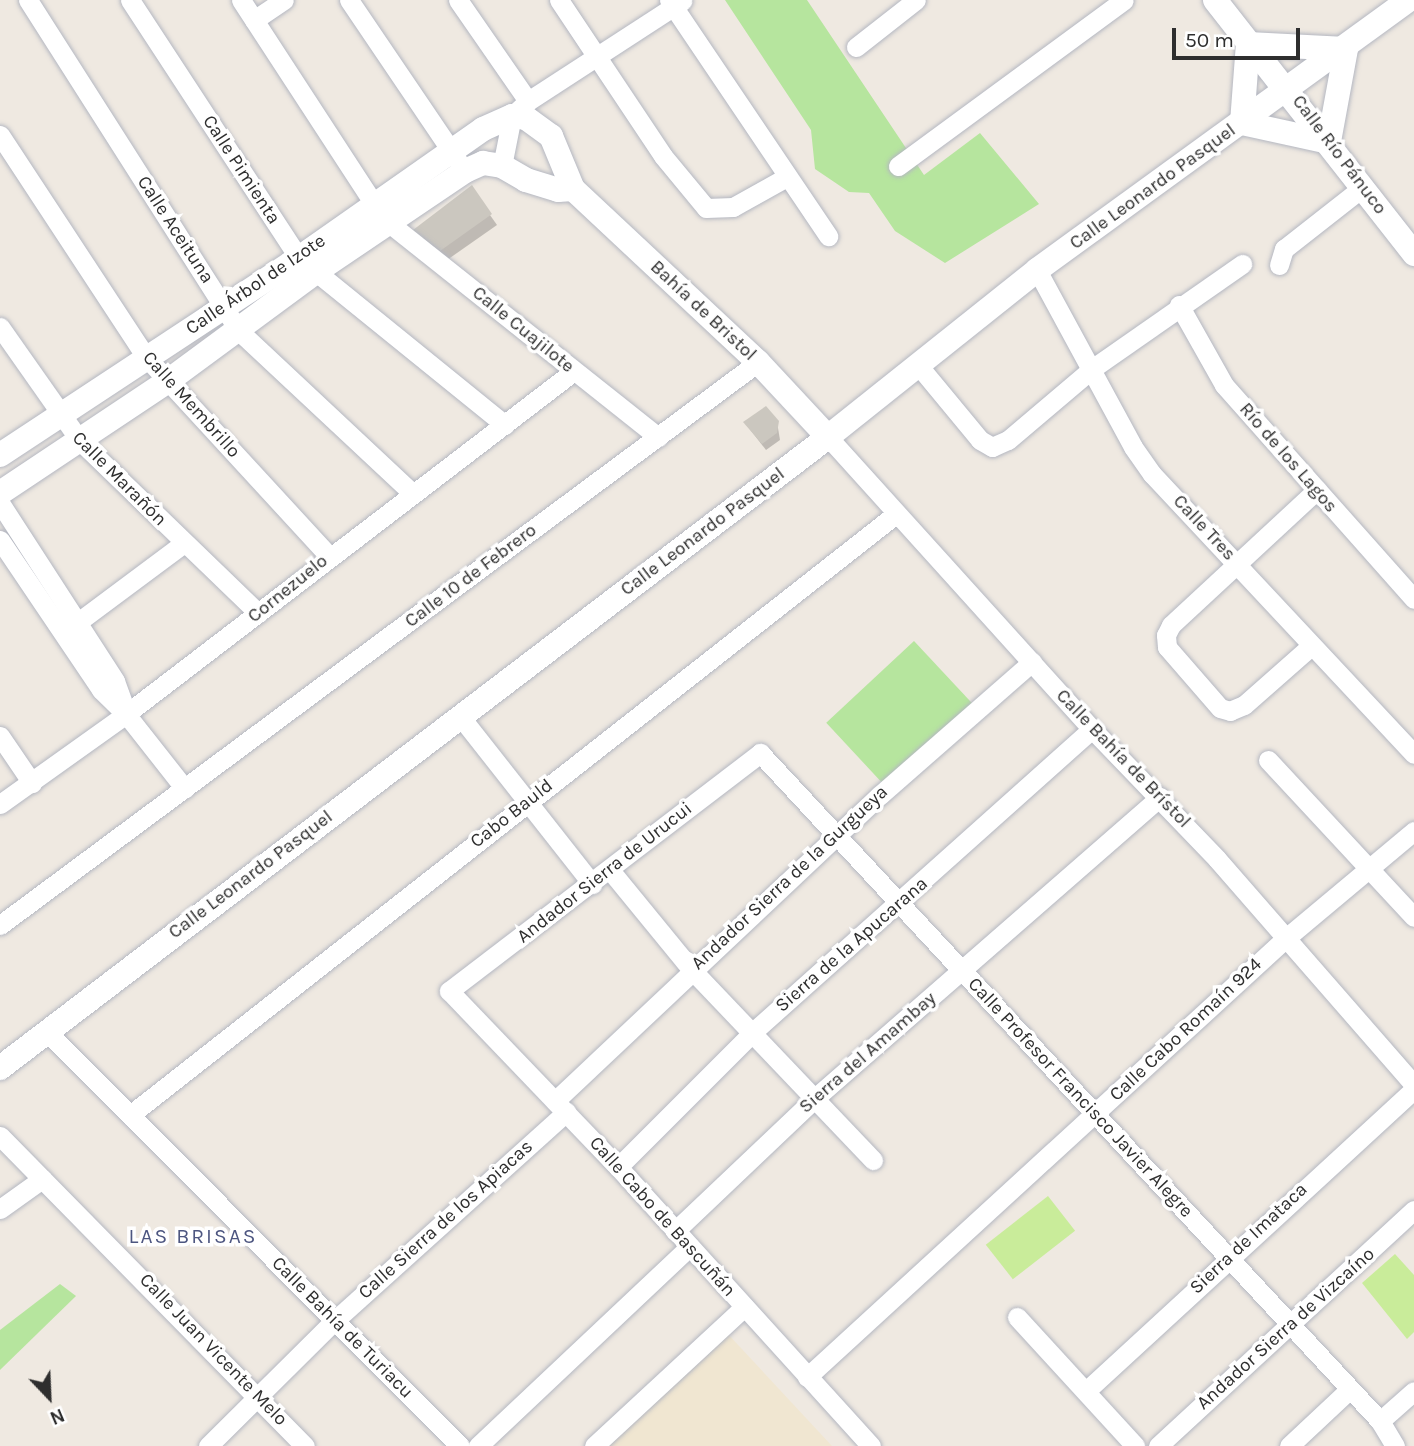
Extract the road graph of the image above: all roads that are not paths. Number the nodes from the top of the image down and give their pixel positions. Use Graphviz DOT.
graph roads {
  1 [pos="28,0"];
  2 [pos="130,0"];
  3 [pos="241,0"];
  4 [pos="284,0"];
  5 [pos="349,0"];
  6 [pos="458,0"];
  7 [pos="559,0"];
  8 [pos="916,0"];
  9 [pos="1124,0"];
  10 [pos="1215,0"];
  11 [pos="1408,0"];
  12 [pos="675,2"];
  13 [pos="254,20"];
  14 [pos="1248,44"];
  15 [pos="856,47"];
  16 [pos="1346,49"];
  17 [pos="598,59"];
  18 [pos="1289,90"];
  19 [pos="520,109"];
  20 [pos="1242,123"];
  21 [pos="0,135"];
  22 [pos="1329,142"];
  23 [pos="458,161"];
  24 [pos="502,166"];
  25 [pos="898,166"];
  26 [pos="785,178"];
  27 [pos="1363,187"];
  28 [pos="573,189"];
  29 [pos="382,213"];
  30 [pos="828,236"];
  31 [pos="1414,254"];
  32 [pos="308,264"];
  33 [pos="1242,264"];
  34 [pos="1279,265"];
  35 [pos="1037,271"];
  36 [pos="1179,305"];
  37 [pos="225,306"];
  38 [pos="0,327"];
  39 [pos="239,331"];
  40 [pos="146,357"];
  41 [pos="758,362"];
  42 [pos="918,365"];
  43 [pos="1093,368"];
  44 [pos="574,371"];
  45 [pos="168,381"];
  46 [pos="58,415"];
  47 [pos="505,425"];
  48 [pos="657,437"];
  49 [pos="828,437"];
  50 [pos="80,441"];
  51 [pos="0,455"];
  52 [pos="1317,490"];
  53 [pos="0,493"];
  54 [pos="412,493"];
  55 [pos="0,503"];
  56 [pos="896,514"];
  57 [pos="0,540"];
  58 [pos="184,543"];
  59 [pos="329,556"];
  60 [pos="1237,564"];
  61 [pos="1414,599"];
  62 [pos="258,614"];
  63 [pos="78,622"];
  64 [pos="1311,646"];
  65 [pos="1032,662"];
  66 [pos="126,714"];
  67 [pos="460,716"];
  68 [pos="1092,729"];
  69 [pos="0,736"];
  70 [pos="760,753"];
  71 [pos="1414,754"];
  72 [pos="1268,760"];
  73 [pos="32,783"];
  74 [pos="185,789"];
  75 [pos="1160,797"];
  76 [pos="526,803"];
  77 [pos="0,804"];
  78 [pos="1414,831"];
  79 [pos="837,834"];
  80 [pos="1369,868"];
  81 [pos="610,870"];
  82 [pos="592,884"];
  83 [pos="902,902"];
  84 [pos="1414,917"];
  85 [pos="0,925"];
  86 [pos="1286,938"];
  87 [pos="691,969"];
  88 [pos="963,970"];
  89 [pos="449,991"];
  90 [pos="46,1031"];
  91 [pos="754,1031"];
  92 [pos="0,1068"];
  93 [pos="1414,1087"];
  94 [pos="815,1098"];
  95 [pos="561,1107"];
  96 [pos="1096,1114"];
  97 [pos="130,1115"];
  98 [pos="0,1136"];
  99 [pos="873,1160"];
  100 [pos="618,1167"];
  101 [pos="42,1179"];
  102 [pos="0,1209"];
  103 [pos="1414,1210"];
  104 [pos="675,1231"];
  105 [pos="690,1247"];
  106 [pos="1227,1259"];
  107 [pos="744,1307"];
  108 [pos="1017,1317"];
  109 [pos="333,1322"];
  110 [pos="1289,1326"];
  111 [pos="807,1377"];
  112 [pos="1350,1389"];
  113 [pos="1086,1391"];
  114 [pos="1414,1391"];
  115 [pos="259,1396"];
  116 [pos="1380,1421"];
  117 [pos="208,1446"];
  118 [pos="305,1446"];
  119 [pos="460,1446"];
  120 [pos="478,1446"];
  121 [pos="594,1446"];
  122 [pos="872,1446"];
  123 [pos="1136,1446"];
  124 [pos="1158,1446"];
  125 [pos="1289,1446"];
  126 [pos="1395,1446"];
  1 -- 37 [label="street, Calle Aceituna"];
  2 -- 32 [label="street, Calle Pimienta"];
  3 -- 13 [label="street, Calle Cuajilote"];
  4 -- 13 [label="street"];
  5 -- 23 [label="street"];
  6 -- 19 [label="street"];
  7 -- 17 [label="street"];
  8 -- 15 [label="street"];
  9 -- 25 [label="street"];
  10 -- 14 [label="street, Calle Río Pánuco"];
  11 -- 16 [label="street, Calle Leonardo Pasquel"];
  12 -- 17 [label="street"];
  12 -- 26 [label="street"];
  13 -- 29 [label="street, Calle Cuajilote"];
  14 -- 16 [label="street"];
  14 -- 18 [label="street, Calle Río Pánuco"];
  14 -- 20 [label="street"];
  16 -- 18 [label="street, Calle Leonardo Pasquel"];
  16 -- 22 [label="street"];
  17 -- 19 [label="street"];
  17 -- 26 [label="street"];
  18 -- 20 [label="street, Calle Leonardo Pasquel"];
  18 -- 22 [label="street, Calle Río Pánuco"];
  19 -- 23 [label="street, Calle Árbol de Izote"];
  19 -- 24 [label="street"];
  19 -- 28 [label="street, Bahía de Bristol"];
  20 -- 22 [label="street"];
  20 -- 35 [label="street, Calle Leonardo Pasquel"];
  21 -- 40 [label="street, Calle Membrillo"];
  22 -- 27 [label="street, Calle Río Pánuco"];
  23 -- 24 [label="street, Calle Árbol de Izote"];
  23 -- 29 [label="street, Calle Árbol de Izote"];
  24 -- 28 [label="street"];
  26 -- 30 [label="street"];
  27 -- 31 [label="street, Calle Río Pánuco"];
  27 -- 34 [label="street"];
  28 -- 41 [label="street, Bahía de Bristol"];
  29 -- 32 [label="street, Calle Árbol de Izote"];
  29 -- 44 [label="street, Calle Cuajilote"];
  32 -- 37 [label="street, Calle Árbol de Izote"];
  32 -- 39 [label="street, Calle Árbol de Izote"];
  32 -- 47 [label="street, Calle Pimienta"];
  33 -- 36 [label="street"];
  35 -- 42 [label="street, Calle Leonardo Pasquel"];
  35 -- 43 [label="street, Calle Tres"];
  36 -- 43 [label="street"];
  36 -- 52 [label="street, Río de los Lagos"];
  37 -- 39 [label="street, Calle Aceituna"];
  37 -- 40 [label="street, Calle Árbol de Izote"];
  38 -- 46 [label="street, Calle Marañón"];
  39 -- 45 [label="street, Calle Árbol de Izote"];
  39 -- 54 [label="street, Calle Aceituna"];
  40 -- 45 [label="street, Calle Membrillo"];
  40 -- 46 [label="street, Calle Árbol de Izote"];
  41 -- 48 [label="street, Calle 10 de Febrero"];
  41 -- 49 [label="street, Bahía de Bristol"];
  42 -- 43 [label="street"];
  42 -- 49 [label="street, Calle Leonardo Pasquel"];
  43 -- 60 [label="street, Calle Tres"];
  44 -- 47 [label="street, Cornezuelo"];
  44 -- 48 [label="street, Calle Cuajilote"];
  45 -- 50 [label="street, Calle Árbol de Izote"];
  45 -- 59 [label="street, Calle Membrillo"];
  46 -- 50 [label="street, Calle Marañón"];
  46 -- 51 [label="street, Calle Árbol de Izote"];
  47 -- 54 [label="street, Cornezuelo"];
  48 -- 74 [label="street, Calle 10 de Febrero"];
  49 -- 56 [label="street, Calle Bahía de Brístol"];
  49 -- 67 [label="street, Calle Leonardo Pasquel"];
  50 -- 53 [label="street, Calle Árbol de Izote"];
  50 -- 58 [label="street, Calle Marañón"];
  52 -- 60 [label="street"];
  52 -- 61 [label="street, Río de los Lagos"];
  54 -- 59 [label="street, Cornezuelo"];
  55 -- 63 [label="street"];
  56 -- 65 [label="street, Calle Bahía de Brístol"];
  56 -- 76 [label="street, Cabo Bauld"];
  57 -- 66 [label="street"];
  58 -- 62 [label="street, Calle Marañón"];
  58 -- 63 [label="street"];
  59 -- 62 [label="street, Cornezuelo"];
  60 -- 64 [label="street, Calle Tres"];
  60 -- 64 [label="street"];
  62 -- 66 [label="street, Cornezuelo"];
  63 -- 66 [label="street"];
  64 -- 71 [label="street, Calle Tres"];
  65 -- 68 [label="street, Calle Bahía de Brístol"];
  65 -- 79 [label="street, Andador Sierra de la Gurgueya"];
  66 -- 73 [label="street, Cornezuelo"];
  66 -- 74 [label="street"];
  67 -- 76 [label="street"];
  67 -- 90 [label="street, Calle Leonardo Pasquel"];
  68 -- 75 [label="street, Calle Bahía de Brístol"];
  68 -- 83 [label="street, Sierra de la Apucarana"];
  69 -- 73 [label="street"];
  70 -- 79 [label="street, Calle Profesor Francisco Javier Alegre"];
  70 -- 81 [label="street, Andador Sierra de Urucui"];
  72 -- 80 [label="street"];
  73 -- 77 [label="street, Cornezuelo"];
  74 -- 85 [label="street, Calle 10 de Febrero"];
  75 -- 86 [label="street, Calle Bahía de Brístol"];
  75 -- 88 [label="street, Sierra del Amambay"];
  76 -- 82 [label="street"];
  76 -- 97 [label="street, Cabo Bauld"];
  78 -- 80 [label="street, Calle Cabo Romaín 924"];
  79 -- 83 [label="street, Calle Profesor Francisco Javier Alegre"];
  79 -- 87 [label="street, Andador Sierra de la Gurgueya"];
  80 -- 84 [label="street"];
  80 -- 86 [label="street, Calle Cabo Romaín 924"];
  81 -- 82 [label="street, Andador Sierra de Urucui"];
  81 -- 87 [label="street"];
  82 -- 89 [label="street, Andador Sierra de Urucui"];
  83 -- 88 [label="street, Calle Profesor Francisco Javier Alegre"];
  83 -- 91 [label="street, Sierra de la Apucarana"];
  86 -- 93 [label="street, Calle Bahía de Brístol"];
  86 -- 96 [label="street, Calle Cabo Romaín 924"];
  87 -- 91 [label="street"];
  87 -- 95 [label="street, Andador Sierra de la Gurgueya"];
  88 -- 94 [label="street, Sierra del Amambay"];
  88 -- 96 [label="street, Calle Profesor Francisco Javier Alegre"];
  89 -- 95 [label="street, Calle Cabo de Bascuñán"];
  90 -- 92 [label="street, Calle Leonardo Pasquel"];
  90 -- 97 [label="street, Calle Bahía de Turiacu"];
  91 -- 94 [label="street"];
  91 -- 100 [label="street, Sierra de la Apucarana"];
  93 -- 106 [label="street, Sierra de Imataca"];
  94 -- 99 [label="street"];
  94 -- 104 [label="street, Sierra del Amambay"];
  95 -- 100 [label="street, Calle Cabo de Bascuñán"];
  95 -- 109 [label="street, Calle Sierra de los Apiacas"];
  96 -- 106 [label="street, Calle Profesor Francisco Javier Alegre"];
  96 -- 111 [label="street, Calle Cabo Romaín 924"];
  97 -- 109 [label="street, Calle Bahía de Turiacu"];
  98 -- 101 [label="street, Calle Juan Vicente Melo"];
  100 -- 104 [label="street, Calle Cabo de Bascuñán"];
  101 -- 102 [label="street"];
  101 -- 115 [label="street, Calle Juan Vicente Melo"];
  103 -- 110 [label="street, Andador Sierra de Vizcaíno"];
  104 -- 105 [label="street, Calle Cabo de Bascuñán"];
  105 -- 107 [label="street, Calle Cabo de Bascuñán"];
  105 -- 120 [label="street"];
  106 -- 110 [label="street, Calle Profesor Francisco Javier Alegre"];
  106 -- 113 [label="street, Sierra de Imataca"];
  107 -- 111 [label="street, Calle Cabo de Bascuñán"];
  107 -- 121 [label="street"];
  108 -- 113 [label="street"];
  109 -- 115 [label="street, Calle Sierra de los Apiacas"];
  109 -- 119 [label="street, Calle Bahía de Turiacu"];
  110 -- 112 [label="street, Calle Profesor Francisco Javier Alegre"];
  110 -- 124 [label="street, Andador Sierra de Vizcaíno"];
  111 -- 122 [label="street, Calle Cabo de Bascuñán"];
  112 -- 116 [label="street, Calle Profesor Francisco Javier Alegre"];
  112 -- 125 [label="street"];
  113 -- 123 [label="street"];
  114 -- 116 [label="street"];
  115 -- 117 [label="street, Calle Sierra de los Apiacas"];
  115 -- 118 [label="street, Calle Juan Vicente Melo"];
  116 -- 126 [label="street, Calle Profesor Francisco Javier Alegre"];
}
